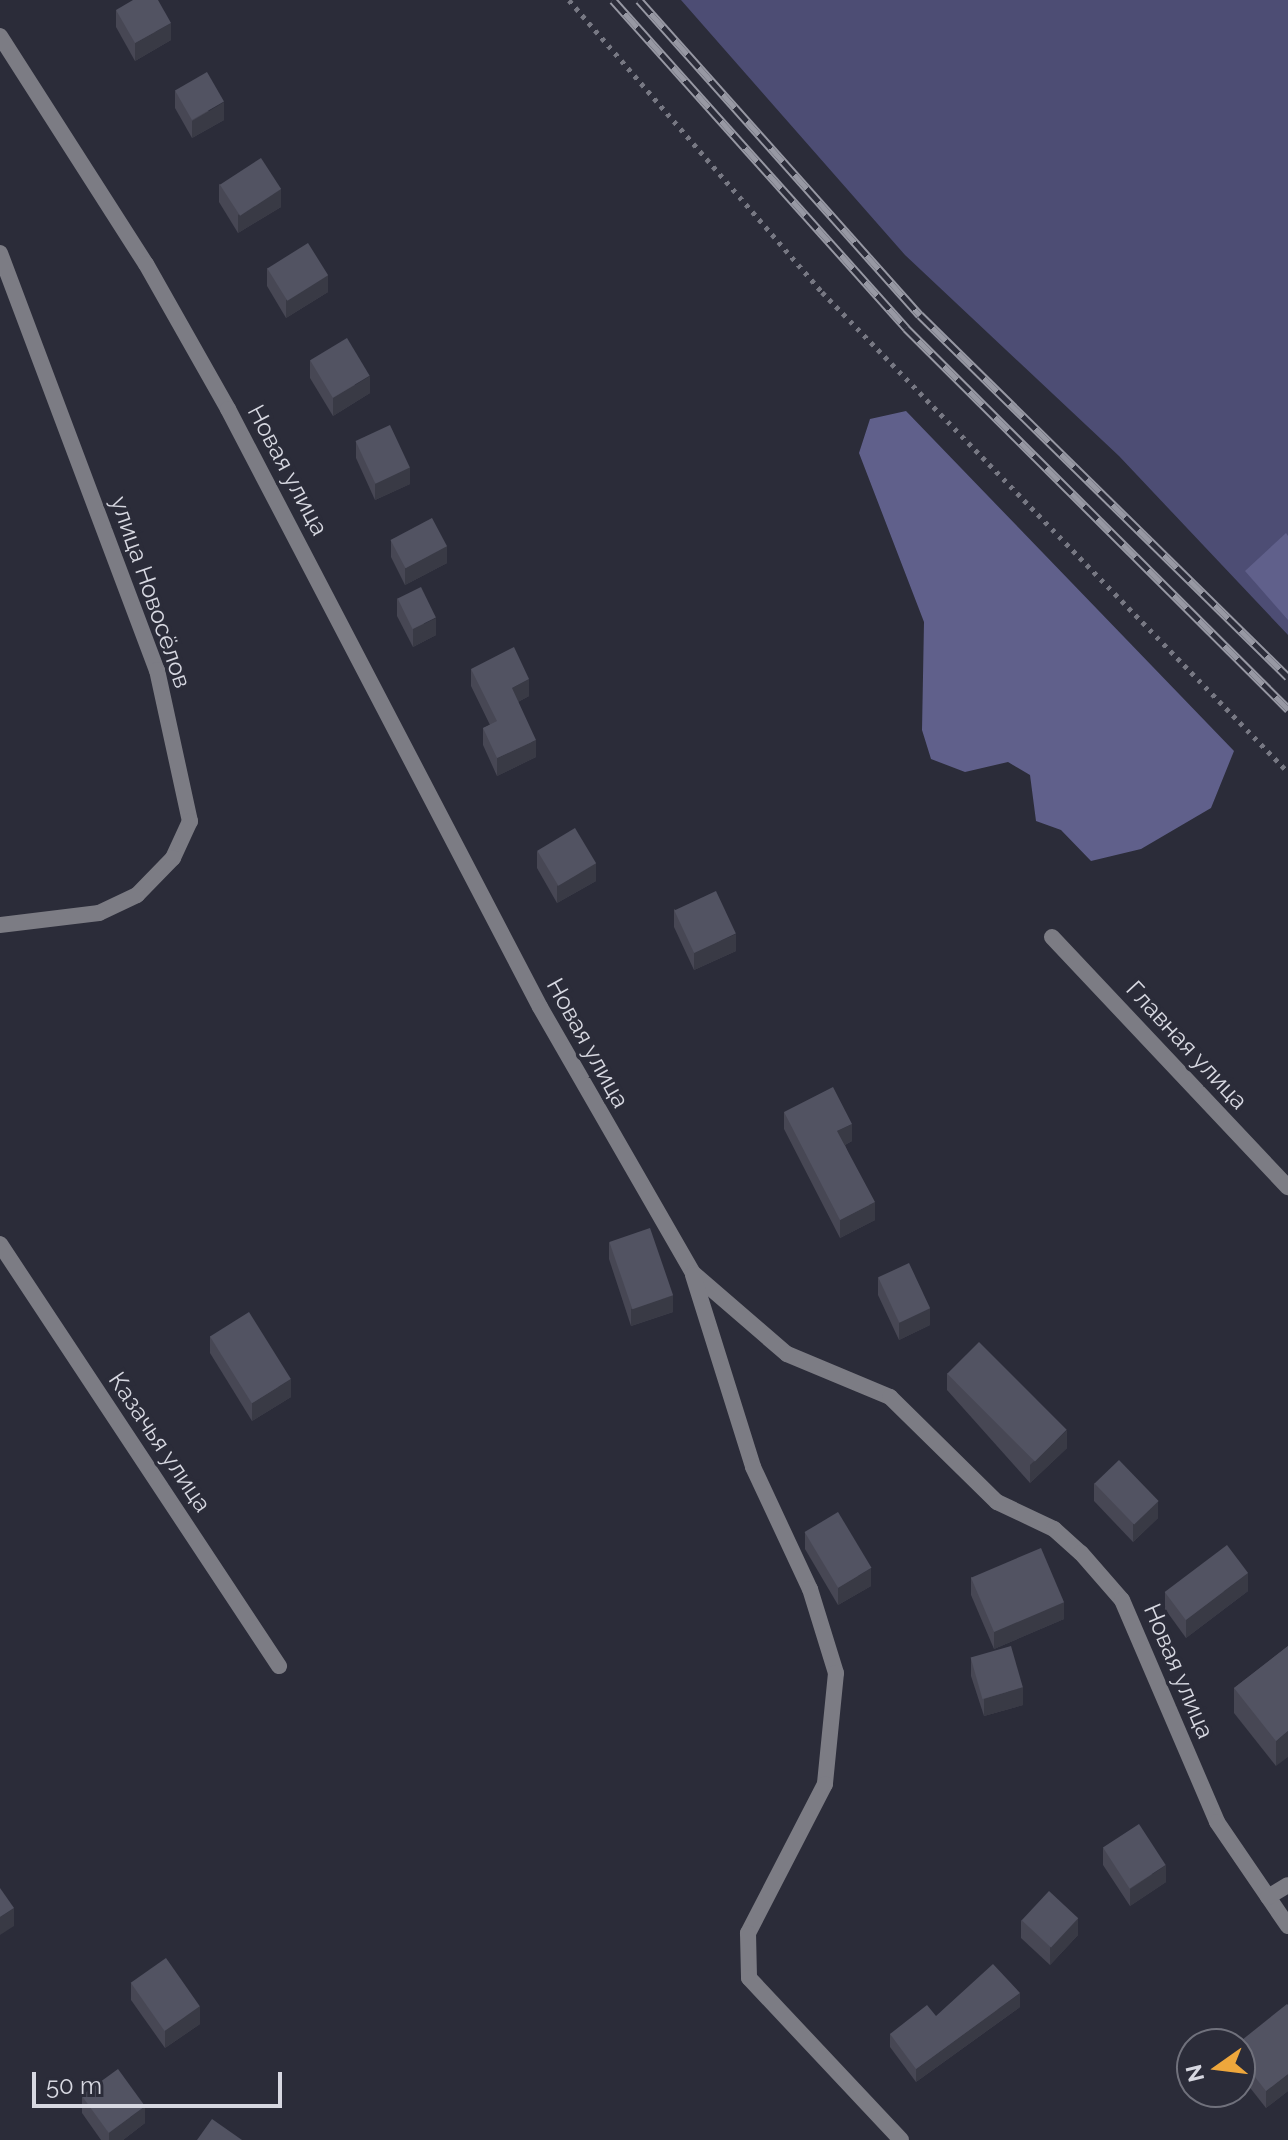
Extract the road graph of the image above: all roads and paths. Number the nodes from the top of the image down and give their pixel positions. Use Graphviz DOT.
graph roads {
  1 [pos="569,0"];
  2 [pos="0,36"];
  3 [pos="0,253"];
  4 [pos="1288,772"];
  5 [pos="0,925"];
  6 [pos="1052,937"];
  7 [pos="1288,1187"];
  8 [pos="0,1244"];
  9 [pos="693,1273"];
  10 [pos="279,1666"];
  11 [pos="1288,1885"];
  12 [pos="1268,1897"];
  13 [pos="1288,1926"];
  14 [pos="901,2140"];
  1 -- 4 [label="path"];
  2 -- 9 [label="street, Новая улица"];
  3 -- 5 [label="street, улица Новосёлов"];
  6 -- 7 [label="street, Главная улица"];
  8 -- 10 [label="street, Казачья улица"];
  9 -- 12 [label="street, Новая улица"];
  9 -- 14 [label="street"];
  11 -- 12 [label="street"];
  12 -- 13 [label="street, Новая улица"];
}
